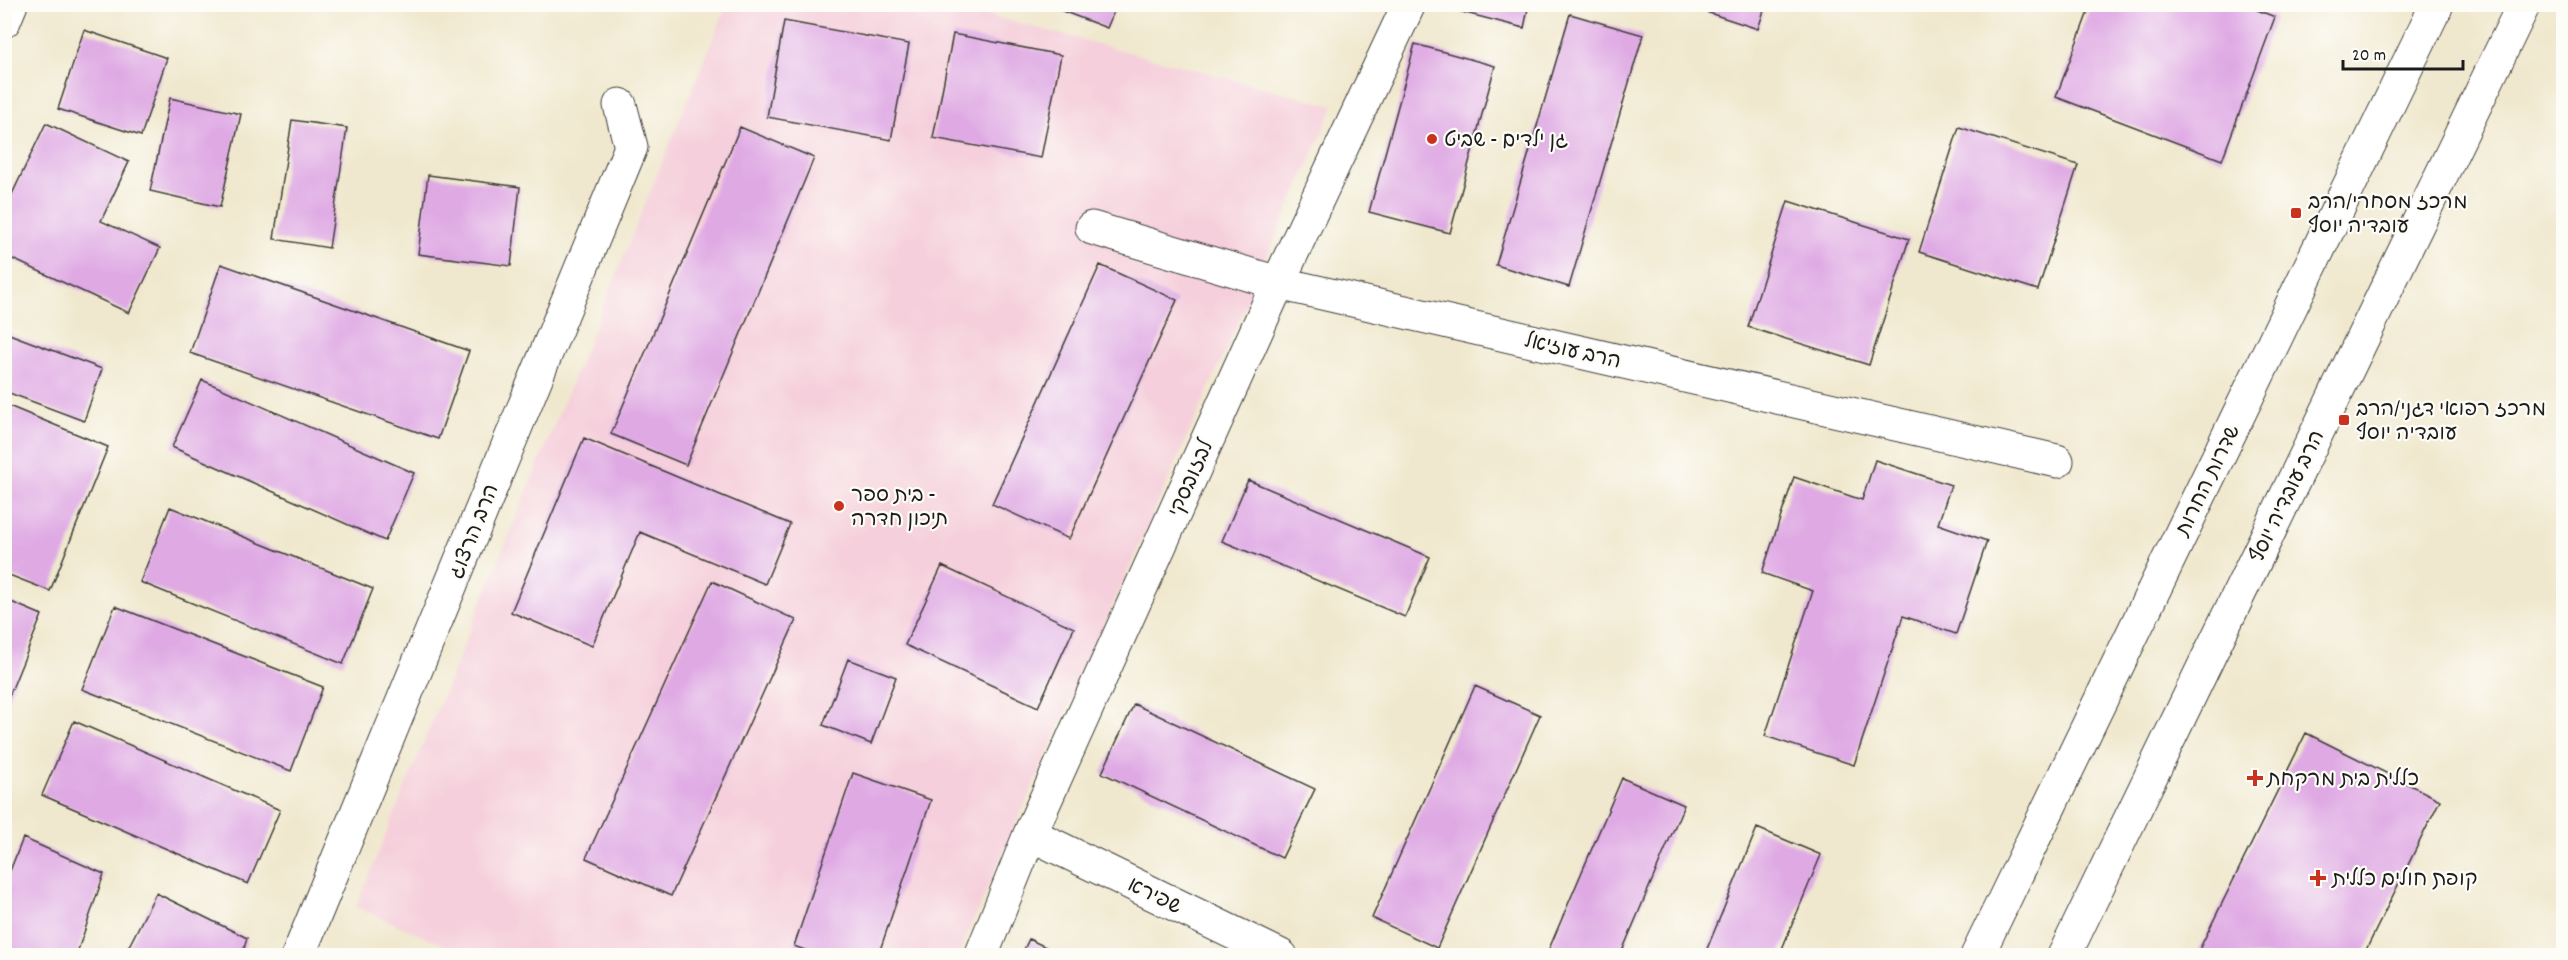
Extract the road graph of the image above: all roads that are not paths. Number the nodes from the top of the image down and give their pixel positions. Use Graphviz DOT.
graph roads {
  1 [pos="11,4"];
  2 [pos="1409,4"];
  3 [pos="2524,4"];
  4 [pos="2435,6"];
  5 [pos="4,21"];
  6 [pos="620,105"];
  7 [pos="1092,228"];
  8 [pos="1278,282"];
  9 [pos="2057,461"];
  10 [pos="1030,834"];
  11 [pos="298,956"];
  12 [pos="981,956"];
  13 [pos="1281,956"];
  14 [pos="1977,956"];
  15 [pos="2064,956"];
  1 -- 5 [label="street"];
  2 -- 8 [label="street, לבזובסקי"];
  3 -- 15 [label="street, הרב עובדיה יוסף"];
  4 -- 14 [label="street, שדרות החרות"];
  6 -- 11 [label="street, הרב הרצוג"];
  7 -- 8 [label="street, הרב עוזיאל"];
  8 -- 9 [label="street, הרב עוזיאל"];
  8 -- 10 [label="street, לבזובסקי"];
  10 -- 12 [label="street, לבזובסקי"];
  10 -- 13 [label="street, שפירא"];
}
